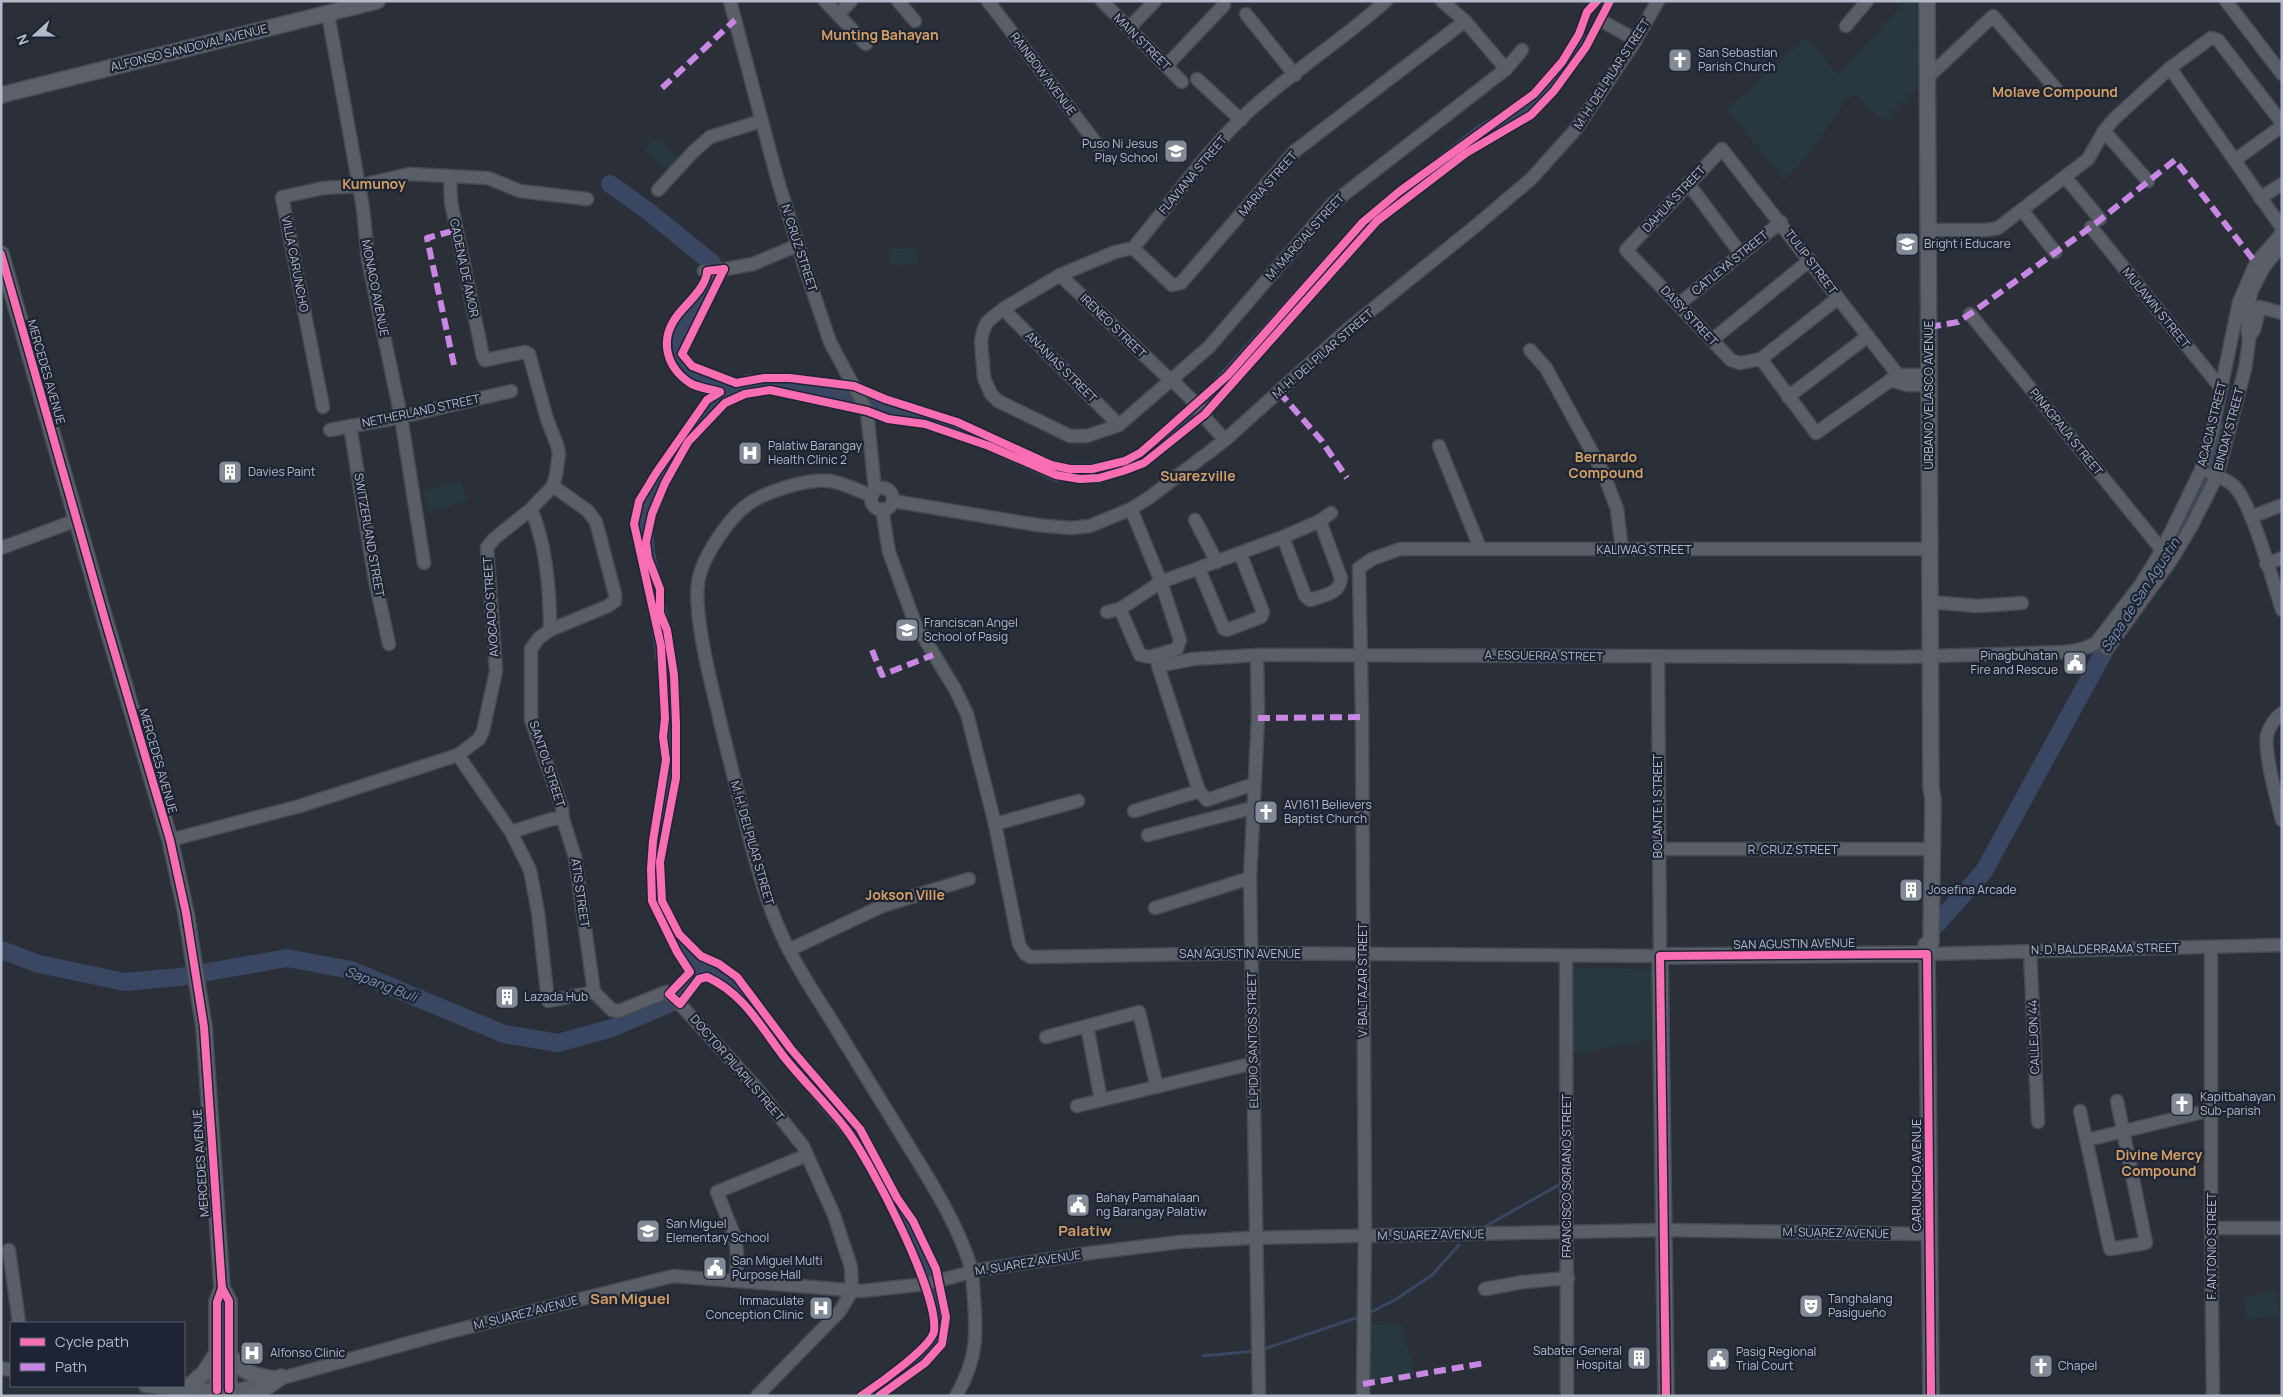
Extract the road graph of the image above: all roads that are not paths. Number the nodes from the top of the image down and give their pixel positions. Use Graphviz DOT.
graph roads {
  1 [pos="377,1"];
  2 [pos="730,1"];
  3 [pos="825,1"];
  4 [pos="852,1"];
  5 [pos="898,1"];
  6 [pos="988,1"];
  7 [pos="1102,1"];
  8 [pos="1155,1"];
  9 [pos="1386,1"];
  10 [pos="1442,1"];
  11 [pos="1658,1"];
  12 [pos="1867,1"];
  13 [pos="1926,1"];
  14 [pos="2226,1"];
  15 [pos="1224,5"];
  16 [pos="328,14"];
  17 [pos="1246,14"];
  18 [pos="838,15"];
  19 [pos="915,21"];
  20 [pos="1464,21"];
  21 [pos="1602,21"];
  22 [pos="1846,26"];
  23 [pos="1129,28"];
  24 [pos="1636,40"];
  25 [pos="866,44"];
  26 [pos="1522,50"];
  27 [pos="1166,66"];
  28 [pos="2170,68"];
  29 [pos="1506,69"];
  30 [pos="2282,74"];
  31 [pos="1295,75"];
  32 [pos="1927,78"];
  33 [pos="1197,79"];
  34 [pos="1182,82"];
  35 [pos="2056,89"];
  36 [pos="1,95"];
  37 [pos="1241,120"];
  38 [pos="761,121"];
  39 [pos="2282,125"];
  40 [pos="2104,131"];
  41 [pos="1099,147"];
  42 [pos="1722,149"];
  43 [pos="2235,160"];
  44 [pos="450,176"];
  45 [pos="2065,177"];
  46 [pos="2148,181"];
  47 [pos="1688,183"];
  48 [pos="2282,184"];
  49 [pos="358,186"];
  50 [pos="658,190"];
  51 [pos="2260,198"];
  52 [pos="587,199"];
  53 [pos="2022,210"];
  54 [pos="1781,222"];
  55 [pos="2282,228"];
  56 [pos="1928,230"];
  57 [pos="2282,233"];
  58 [pos="798,246"];
  59 [pos="1133,248"];
  60 [pos="2282,248"];
  61 [pos="1626,250"];
  62 [pos="2055,252"];
  63 [pos="1,254"];
  64 [pos="1742,254"];
  65 [pos="1810,260"];
  66 [pos="709,271"];
  67 [pos="1060,275"];
  68 [pos="1838,298"];
  69 [pos="1679,304"];
  70 [pos="1003,309"];
  71 [pos="2282,313"];
  72 [pos="1970,314"];
  73 [pos="1868,336"];
  74 [pos="2249,337"];
  75 [pos="1712,340"];
  76 [pos="1530,350"];
  77 [pos="1761,359"];
  78 [pos="1894,378"];
  79 [pos="1169,380"];
  80 [pos="1929,380"];
  81 [pos="2221,388"];
  82 [pos="512,391"];
  83 [pos="1788,397"];
  84 [pos="323,407"];
  85 [pos="401,417"];
  86 [pos="1119,425"];
  87 [pos="350,426"];
  88 [pos="330,430"];
  89 [pos="1225,440"];
  90 [pos="1439,446"];
  91 [pos="2209,473"];
  92 [pos="553,486"];
  93 [pos="874,493"];
  94 [pos="892,501"];
  95 [pos="2282,505"];
  96 [pos="531,509"];
  97 [pos="882,509"];
  98 [pos="1131,509"];
  99 [pos="2251,517"];
  100 [pos="77,520"];
  101 [pos="1195,520"];
  102 [pos="1283,537"];
  103 [pos="1,548"];
  104 [pos="1480,548"];
  105 [pos="1930,548"];
  106 [pos="1622,550"];
  107 [pos="2162,550"];
  108 [pos="1240,553"];
  109 [pos="2282,558"];
  110 [pos="424,562"];
  111 [pos="1217,562"];
  112 [pos="2266,564"];
  113 [pos="1361,565"];
  114 [pos="1199,569"];
  115 [pos="1161,582"];
  116 [pos="1930,602"];
  117 [pos="2022,603"];
  118 [pos="1120,609"];
  119 [pos="2282,610"];
  120 [pos="1107,612"];
  121 [pos="550,630"];
  122 [pos="389,644"];
  123 [pos="2107,649"];
  124 [pos="1256,655"];
  125 [pos="1362,655"];
  126 [pos="1658,656"];
  127 [pos="1931,656"];
  128 [pos="2282,713"];
  129 [pos="458,755"];
  130 [pos="1254,784"];
  131 [pos="1931,788"];
  132 [pos="1199,791"];
  133 [pos="1078,801"];
  134 [pos="1252,808"];
  135 [pos="1134,811"];
  136 [pos="563,820"];
  137 [pos="2282,820"];
  138 [pos="995,824"];
  139 [pos="511,832"];
  140 [pos="1148,835"];
  141 [pos="170,840"];
  142 [pos="1658,849"];
  143 [pos="1927,849"];
  144 [pos="1250,878"];
  145 [pos="969,879"];
  146 [pos="1155,908"];
  147 [pos="2282,945"];
  148 [pos="2211,947"];
  149 [pos="789,950"];
  150 [pos="2030,951"];
  151 [pos="1253,953"];
  152 [pos="1363,954"];
  153 [pos="1927,954"];
  154 [pos="1566,956"];
  155 [pos="1660,956"];
  156 [pos="594,992"];
  157 [pos="1088,1026"];
  158 [pos="1046,1037"];
  159 [pos="1254,1063"];
  160 [pos="1157,1087"];
  161 [pos="1101,1100"];
  162 [pos="2117,1100"];
  163 [pos="1078,1106"];
  164 [pos="2080,1110"];
  165 [pos="2211,1110"];
  166 [pos="2038,1122"];
  167 [pos="2124,1131"];
  168 [pos="2087,1140"];
  169 [pos="807,1155"];
  170 [pos="2211,1228"];
  171 [pos="2282,1228"];
  172 [pos="1568,1230"];
  173 [pos="1664,1230"];
  174 [pos="1928,1234"];
  175 [pos="1364,1236"];
  176 [pos="1255,1238"];
  177 [pos="9,1250"];
  178 [pos="972,1271"];
  179 [pos="1568,1278"];
  180 [pos="736,1280"];
  181 [pos="1485,1289"];
  182 [pos="852,1291"];
  183 [pos="19,1322"];
  184 [pos="223,1352"];
  185 [pos="278,1378"];
  186 [pos="152,1387"];
  187 [pos="187,1392"];
  188 [pos="223,1393"];
  189 [pos="254,1396"];
  190 [pos="758,1396"];
  191 [pos="956,1396"];
  192 [pos="1259,1396"];
  193 [pos="1363,1396"];
  194 [pos="1567,1396"];
  195 [pos="1666,1396"];
  196 [pos="1931,1396"];
  197 [pos="2213,1396"];
  1 -- 16 [label="main road, ALFONSO SANDOVAL AVENUE"];
  2 -- 38 [label="street, N. CRUZ STREET"];
  3 -- 18 [label="street"];
  4 -- 18 [label="street"];
  5 -- 19 [label="street"];
  6 -- 41 [label="street, RAINBOW AVENUE"];
  7 -- 23 [label="street, MAIN STREET"];
  8 -- 23 [label="street"];
  9 -- 31 [label="street, FLAVIANA STREET"];
  10 -- 20 [label="street"];
  11 -- 24 [label="street, M. H. DEL PILAR STREET"];
  12 -- 22 [label="street"];
  13 -- 32 [label="main road, URBANO VELASCO AVENUE"];
  14 -- 30 [label="street"];
  15 -- 27 [label="street"];
  16 -- 36 [label="main road, ALFONSO SANDOVAL AVENUE"];
  16 -- 49 [label="street, MONACO AVENUE"];
  17 -- 31 [label="street"];
  18 -- 25 [label="street"];
  20 -- 29 [label="street"];
  20 -- 59 [label="street, MARIA STREET"];
  21 -- 24 [label="street"];
  23 -- 27 [label="street, MAIN STREET"];
  24 -- 89 [label="street, M. H. DEL PILAR STREET"];
  26 -- 29 [label="street, M. MARCIAL STREET"];
  27 -- 34 [label="street, MAIN STREET"];
  28 -- 39 [label="street"];
  28 -- 40 [label="street"];
  28 -- 43 [label="street"];
  29 -- 79 [label="street, M. MARCIAL STREET"];
  31 -- 37 [label="street, FLAVIANA STREET"];
  32 -- 35 [label="street"];
  32 -- 56 [label="main road, URBANO VELASCO AVENUE"];
  33 -- 37 [label="street"];
  37 -- 59 [label="street, FLAVIANA STREET"];
  38 -- 50 [label="street"];
  38 -- 58 [label="street, N. CRUZ STREET"];
  39 -- 43 [label="street"];
  40 -- 45 [label="street"];
  40 -- 46 [label="street"];
  42 -- 47 [label="street, DAHLIA STREET"];
  42 -- 54 [label="street, TULIP STREET"];
  43 -- 51 [label="street"];
  44 -- 49 [label="street"];
  44 -- 52 [label="street"];
  44 -- 92 [label="street, CADENA DE AMOR"];
  45 -- 53 [label="street"];
  45 -- 81 [label="street, MULAWIN STREET"];
  47 -- 61 [label="street, DAHLIA STREET"];
  47 -- 64 [label="street"];
  48 -- 51 [label="street"];
  49 -- 84 [label="street, VILLA CARUNCHO"];
  49 -- 85 [label="street, MONACO AVENUE"];
  51 -- 55 [label="street"];
  53 -- 56 [label="street"];
  53 -- 62 [label="street"];
  54 -- 64 [label="street, CATLEYA STREET"];
  54 -- 65 [label="street, TULIP STREET"];
  56 -- 80 [label="main road, URBANO VELASCO AVENUE"];
  57 -- 81 [label="street, ACACIA STREET"];
  58 -- 66 [label="street"];
  58 -- 93 [label="street, N. CRUZ STREET"];
  59 -- 67 [label="street"];
  60 -- 74 [label="street, BINDAY STREET"];
  61 -- 69 [label="street, DAISY STREET"];
  63 -- 100 [label="main road, MERCEDES AVENUE"];
  64 -- 69 [label="street, CATLEYA STREET"];
  65 -- 68 [label="street, TULIP STREET"];
  65 -- 75 [label="street"];
  67 -- 70 [label="street"];
  67 -- 79 [label="street, IRENEO STREET"];
  68 -- 73 [label="street, TULIP STREET"];
  68 -- 77 [label="street"];
  69 -- 75 [label="street, DAISY STREET"];
  70 -- 86 [label="street, ANANIAS STREET"];
  70 -- 86 [label="street"];
  71 -- 74 [label="street"];
  72 -- 107 [label="street, PINAGPALA STREET"];
  73 -- 78 [label="street, TULIP STREET"];
  73 -- 83 [label="street"];
  74 -- 91 [label="street, BINDAY STREET"];
  75 -- 77 [label="street, DAISY STREET"];
  76 -- 106 [label="street"];
  77 -- 83 [label="street"];
  78 -- 80 [label="street"];
  78 -- 83 [label="street"];
  79 -- 86 [label="street, M. MARCIAL STREET"];
  79 -- 89 [label="street, IRENEO STREET"];
  80 -- 105 [label="main road, URBANO VELASCO AVENUE"];
  81 -- 91 [label="street, ACACIA STREET"];
  82 -- 85 [label="street, NETHERLAND STREET"];
  85 -- 87 [label="street, NETHERLAND STREET"];
  85 -- 110 [label="street, MONACO AVENUE"];
  87 -- 88 [label="street, NETHERLAND STREET"];
  87 -- 122 [label="street, SWITZERLAND STREET"];
  89 -- 98 [label="street, M. H. DEL PILAR STREET"];
  90 -- 104 [label="street"];
  91 -- 99 [label="street"];
  91 -- 107 [label="street, ACACIA STREET"];
  91 -- 123 [label="street, BINDAY STREET"];
  92 -- 96 [label="street, AVOCADO STREET"];
  92 -- 121 [label="street"];
  93 -- 94 [label="street"];
  93 -- 97 [label="street"];
  93 -- 149 [label="street, M. H. DEL PILAR STREET"];
  94 -- 97 [label="street"];
  94 -- 98 [label="street, M. H. DEL PILAR STREET"];
  95 -- 99 [label="street"];
  96 -- 121 [label="street"];
  96 -- 129 [label="street, AVOCADO STREET"];
  97 -- 138 [label="street, SAN AGUSTIN AVENUE"];
  98 -- 115 [label="street"];
  99 -- 112 [label="street"];
  100 -- 103 [label="street"];
  100 -- 141 [label="main road, MERCEDES AVENUE"];
  101 -- 111 [label="street"];
  102 -- 102 [label="street"];
  102 -- 108 [label="street"];
  104 -- 106 [label="street, KALIWAG STREET"];
  104 -- 113 [label="street, KALIWAG STREET"];
  105 -- 106 [label="street, KALIWAG STREET"];
  105 -- 116 [label="main road, URBANO VELASCO AVENUE"];
  107 -- 127 [label="street, ACACIA STREET"];
  108 -- 111 [label="street"];
  108 -- 114 [label="street"];
  109 -- 112 [label="street"];
  111 -- 114 [label="street"];
  112 -- 119 [label="street"];
  113 -- 125 [label="street, V. BALTAZAR STREET"];
  114 -- 115 [label="street"];
  115 -- 118 [label="street"];
  115 -- 118 [label="street"];
  116 -- 117 [label="street"];
  116 -- 127 [label="main road, URBANO VELASCO AVENUE"];
  118 -- 120 [label="street"];
  121 -- 136 [label="street, SANTOL STREET"];
  124 -- 125 [label="street, A. ESGUERRA STREET"];
  124 -- 130 [label="street, ELPIDIO SANTOS STREET"];
  124 -- 132 [label="street, A. ESGUERRA STREET"];
  125 -- 126 [label="street, A. ESGUERRA STREET"];
  125 -- 152 [label="street, V. BALTAZAR STREET"];
  126 -- 127 [label="street, A. ESGUERRA STREET"];
  126 -- 142 [label="street, BOLANTE 1 STREET"];
  127 -- 131 [label="main road, URBANO VELASCO AVENUE"];
  128 -- 137 [label="street"];
  129 -- 139 [label="street"];
  129 -- 141 [label="street, AVOCADO STREET"];
  130 -- 132 [label="street"];
  130 -- 134 [label="street, ELPIDIO SANTOS STREET"];
  131 -- 143 [label="main road, URBANO VELASCO AVENUE"];
  131 -- 153 [label="main road, URBANO VELASCO AVENUE"];
  132 -- 135 [label="street"];
  133 -- 138 [label="street"];
  134 -- 140 [label="street"];
  134 -- 144 [label="street, ELPIDIO SANTOS STREET"];
  136 -- 139 [label="street"];
  136 -- 156 [label="street, ATIS STREET"];
  138 -- 151 [label="street, SAN AGUSTIN AVENUE"];
  139 -- 156 [label="street"];
  141 -- 184 [label="main road, MERCEDES AVENUE"];
  142 -- 143 [label="street, R. CRUZ STREET"];
  142 -- 155 [label="street, BOLANTE 1 STREET"];
  143 -- 153 [label="main road, URBANO VELASCO AVENUE"];
  144 -- 146 [label="street"];
  144 -- 151 [label="street, ELPIDIO SANTOS STREET"];
  145 -- 149 [label="street"];
  147 -- 148 [label="street, N. D. BALDERRAMA STREET"];
  148 -- 150 [label="street, N. D. BALDERRAMA STREET"];
  148 -- 165 [label="street, F. ANTONIO STREET"];
  149 -- 178 [label="street, M. H. DEL PILAR STREET"];
  150 -- 153 [label="street, N. D. BALDERRAMA STREET"];
  150 -- 166 [label="street, CALLEJON 44"];
  151 -- 152 [label="street, SAN AGUSTIN AVENUE"];
  151 -- 159 [label="street, ELPIDIO SANTOS STREET"];
  152 -- 154 [label="street, SAN AGUSTIN AVENUE"];
  152 -- 175 [label="street, V. BALTAZAR STREET"];
  153 -- 155 [label="main road, SAN AGUSTIN AVENUE"];
  153 -- 174 [label="main road, CARUNCHO AVENUE"];
  154 -- 155 [label="street, SAN AGUSTIN AVENUE"];
  154 -- 172 [label="street, FRANCISCO SORIANO STREET"];
  155 -- 173 [label="main road"];
  156 -- 169 [label="street, DOCTOR PILAPIL STREET"];
  157 -- 158 [label="street"];
  157 -- 160 [label="street"];
  157 -- 161 [label="street"];
  159 -- 160 [label="street"];
  159 -- 176 [label="street, ELPIDIO SANTOS STREET"];
  160 -- 161 [label="street"];
  161 -- 163 [label="street"];
  162 -- 167 [label="street"];
  164 -- 168 [label="street"];
  165 -- 167 [label="street"];
  165 -- 170 [label="street, F. ANTONIO STREET"];
  167 -- 168 [label="street"];
  167 -- 168 [label="street"];
  169 -- 180 [label="street"];
  169 -- 182 [label="street, DOCTOR PILAPIL STREET"];
  170 -- 171 [label="street"];
  170 -- 197 [label="street, F. ANTONIO STREET"];
  172 -- 173 [label="street, M. SUAREZ AVENUE"];
  172 -- 175 [label="street, M. SUAREZ AVENUE"];
  172 -- 179 [label="street, FRANCISCO SORIANO STREET"];
  173 -- 174 [label="street, M. SUAREZ AVENUE"];
  173 -- 195 [label="main road"];
  174 -- 196 [label="main road, CARUNCHO AVENUE"];
  175 -- 176 [label="street, M. SUAREZ AVENUE"];
  175 -- 193 [label="street, V. BALTAZAR STREET"];
  176 -- 178 [label="street, M. SUAREZ AVENUE"];
  176 -- 192 [label="street, ELPIDIO SANTOS STREET"];
  177 -- 183 [label="street"];
  178 -- 182 [label="street, M. SUAREZ AVENUE"];
  178 -- 191 [label="street, M. H. DEL PILAR STREET"];
  179 -- 181 [label="street"];
  179 -- 194 [label="street, FRANCISCO SORIANO STREET"];
  180 -- 182 [label="street, M. SUAREZ AVENUE"];
  180 -- 185 [label="street, M. SUAREZ AVENUE"];
  182 -- 190 [label="street"];
  184 -- 185 [label="main road"];
  184 -- 187 [label="main road"];
  184 -- 188 [label="main road, MERCEDES AVENUE"];
  185 -- 188 [label="street, M. SUAREZ AVENUE"];
  185 -- 189 [label="main road"];
  186 -- 187 [label="street, M. SUAREZ AVENUE"];
  187 -- 188 [label="street, M. SUAREZ AVENUE"];
}
